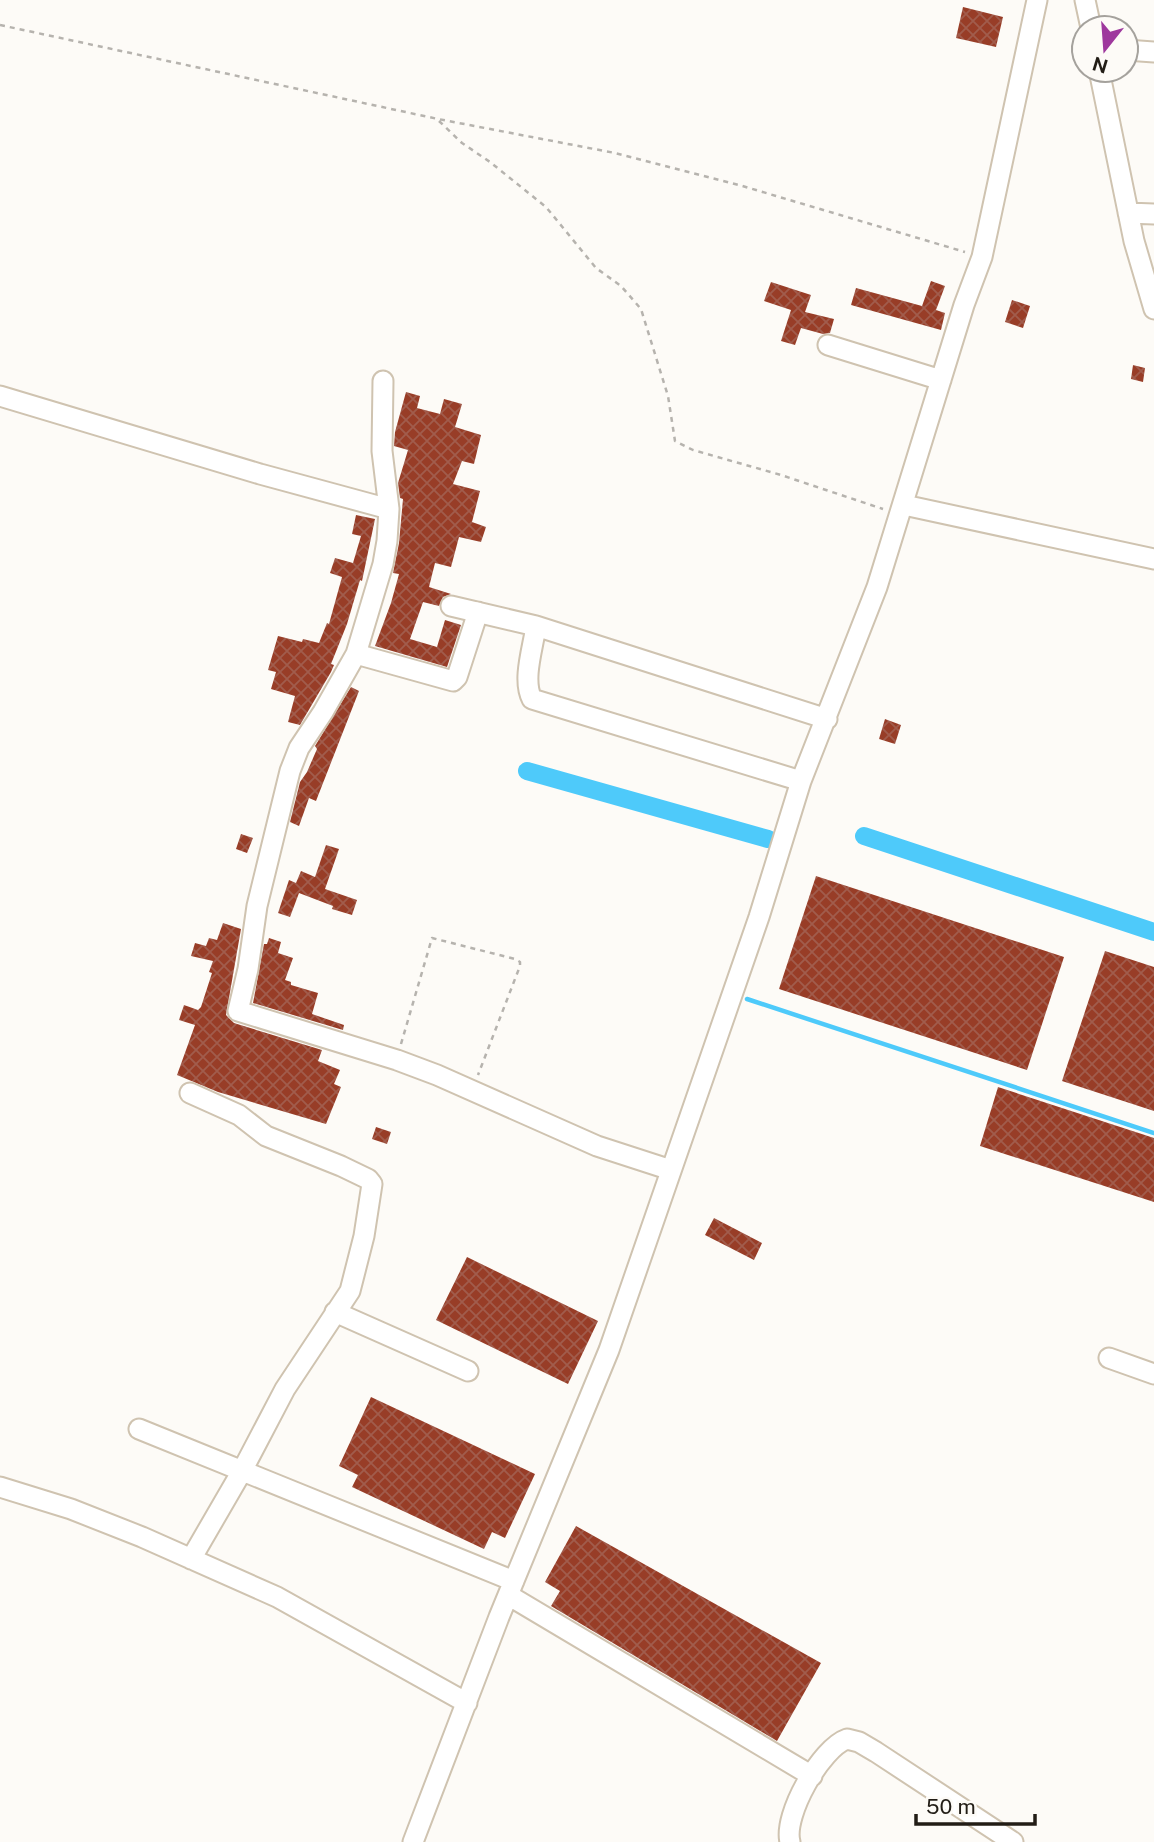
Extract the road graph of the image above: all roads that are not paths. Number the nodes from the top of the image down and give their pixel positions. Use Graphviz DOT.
graph roads {
  1 [pos="1037,0"];
  2 [pos="1102,84"];
  3 [pos="1129,214"];
  4 [pos="1154,214"];
  5 [pos="1154,309"];
  6 [pos="828,345"];
  7 [pos="942,380"];
  8 [pos="383,381"];
  9 [pos="0,396"];
  10 [pos="389,509"];
  11 [pos="902,510"];
  12 [pos="1154,559"];
  13 [pos="451,606"];
  14 [pos="478,612"];
  15 [pos="536,626"];
  16 [pos="356,654"];
  17 [pos="827,719"];
  18 [pos="801,781"];
  19 [pos="190,1093"];
  20 [pos="671,1170"];
  21 [pos="335,1312"];
  22 [pos="1109,1358"];
  23 [pos="468,1371"];
  24 [pos="1154,1374"];
  25 [pos="139,1429"];
  26 [pos="242,1471"];
  27 [pos="0,1487"];
  28 [pos="191,1559"];
  29 [pos="511,1588"];
  30 [pos="467,1703"];
  31 [pos="812,1776"];
  32 [pos="413,1842"];
  33 [pos="790,1842"];
  34 [pos="1013,1842"];
  1 -- 7 [label="street"];
  2 -- 3 [label="street"];
  3 -- 4 [label="street"];
  3 -- 5 [label="street"];
  6 -- 7 [label="street"];
  7 -- 11 [label="street"];
  8 -- 10 [label="street"];
  9 -- 10 [label="street"];
  10 -- 16 [label="street"];
  11 -- 12 [label="street"];
  11 -- 17 [label="street"];
  13 -- 14 [label="street"];
  14 -- 15 [label="street"];
  14 -- 16 [label="street"];
  15 -- 17 [label="street"];
  15 -- 18 [label="street"];
  16 -- 20 [label="street"];
  17 -- 18 [label="street"];
  18 -- 20 [label="street"];
  19 -- 21 [label="street"];
  20 -- 29 [label="street"];
  21 -- 23 [label="street"];
  21 -- 26 [label="street"];
  22 -- 24 [label="street"];
  25 -- 26 [label="street"];
  26 -- 28 [label="street"];
  26 -- 29 [label="street"];
  27 -- 28 [label="street"];
  28 -- 30 [label="street"];
  29 -- 30 [label="street"];
  29 -- 31 [label="street"];
  30 -- 32 [label="street"];
  31 -- 33 [label="street"];
  31 -- 34 [label="street"];
}
